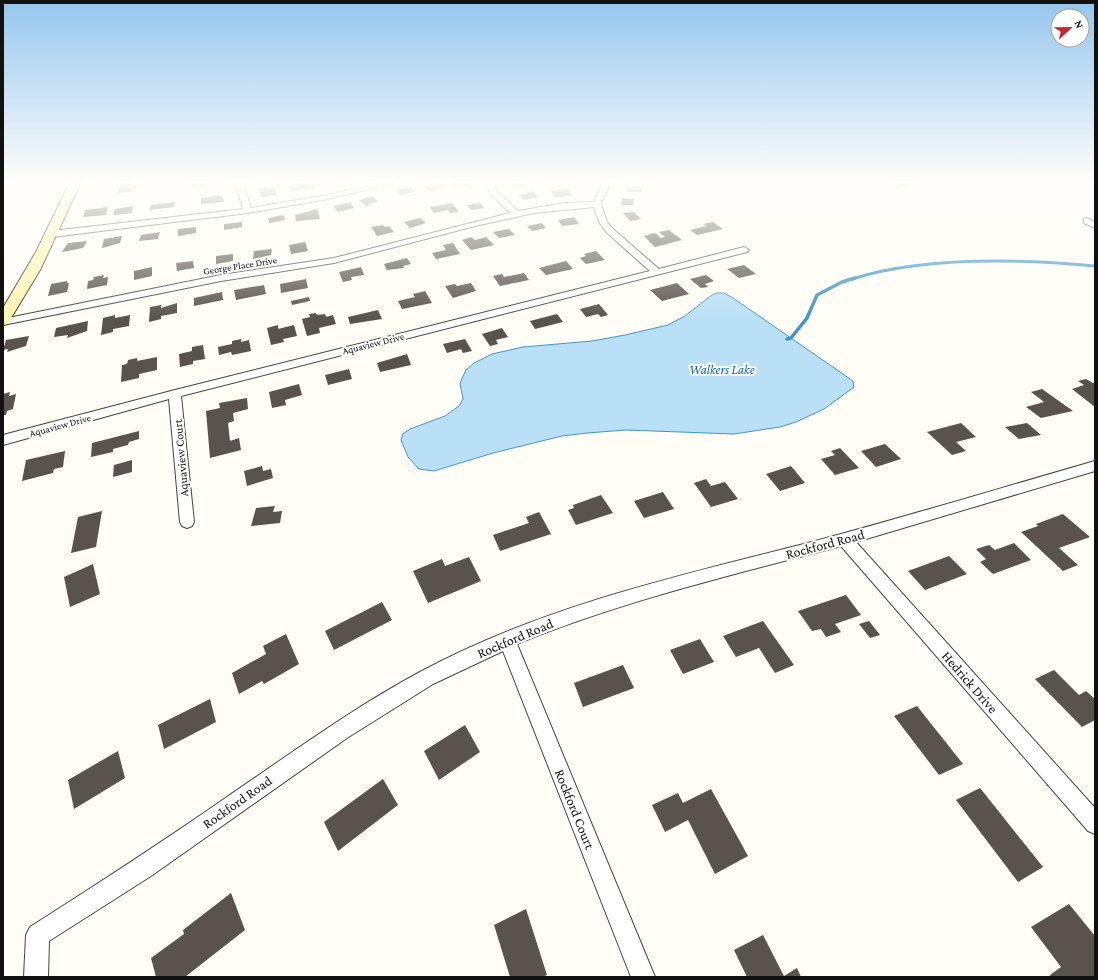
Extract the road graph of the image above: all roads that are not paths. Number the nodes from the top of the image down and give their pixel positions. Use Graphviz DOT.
graph roads {
  1 [pos="55,228"];
  2 [pos="105,228"];
  3 [pos="458,228"];
  4 [pos="607,228"];
  5 [pos="52,234"];
  6 [pos="744,250"];
  7 [pos="656,271"];
  8 [pos="3,321"];
  9 [pos="174,394"];
  10 [pos="3,440"];
  11 [pos="1095,466"];
  12 [pos="187,522"];
  13 [pos="844,539"];
  14 [pos="507,640"];
  15 [pos="1095,824"];
  16 [pos="36,977"];
  17 [pos="643,977"];
  1 -- 5 [label="street"];
  2 -- 5 [label="street"];
  3 -- 8 [label="street, George Place Drive"];
  4 -- 7 [label="street"];
  5 -- 8 [label="street"];
  6 -- 7 [label="street, Aquaview Drive"];
  7 -- 9 [label="street, Aquaview Drive"];
  9 -- 10 [label="street, Aquaview Drive"];
  9 -- 12 [label="street, Aquaview Court"];
  11 -- 13 [label="street, Rockford Road"];
  13 -- 14 [label="street, Rockford Road"];
  13 -- 15 [label="street, Hedrick Drive"];
  14 -- 16 [label="street, Rockford Road"];
  14 -- 17 [label="street, Rockford Court"];
}
